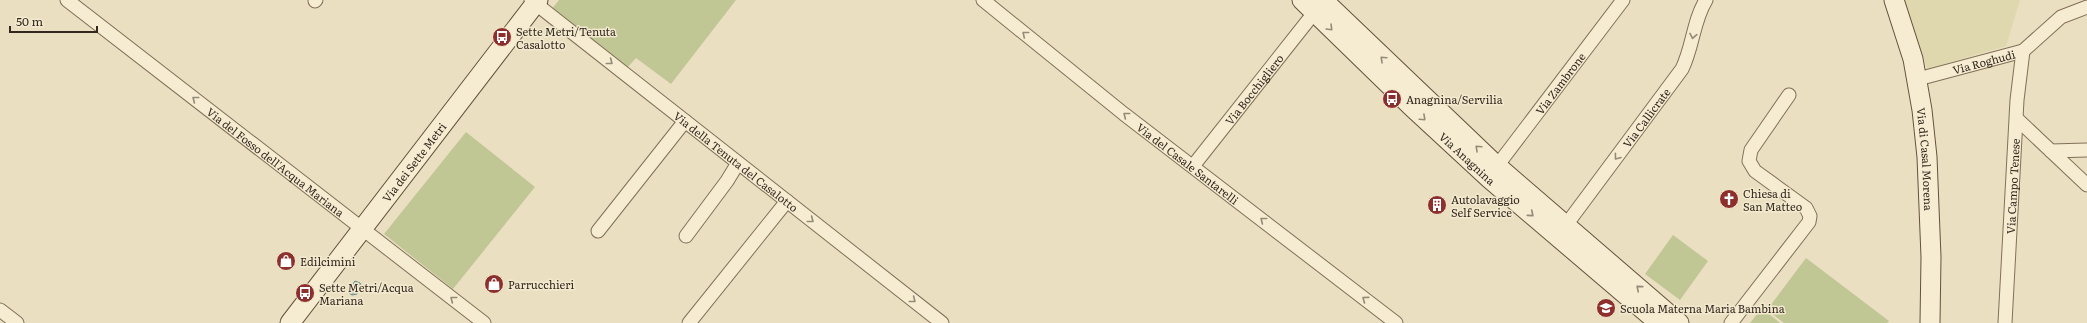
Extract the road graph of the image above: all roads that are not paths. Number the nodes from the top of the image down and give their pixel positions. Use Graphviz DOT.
graph roads {
  1 [pos="67,0"];
  2 [pos="983,0"];
  3 [pos="1623,0"];
  4 [pos="1706,0"];
  5 [pos="1894,0"];
  6 [pos="534,1"];
  7 [pos="1313,3"];
  8 [pos="2086,5"];
  9 [pos="2023,50"];
  10 [pos="1918,79"];
  11 [pos="1789,95"];
  12 [pos="2017,119"];
  13 [pos="685,121"];
  14 [pos="2087,150"];
  15 [pos="2051,151"];
  16 [pos="738,163"];
  17 [pos="1193,166"];
  18 [pos="1497,166"];
  19 [pos="2087,185"];
  20 [pos="787,201"];
  21 [pos="1566,226"];
  22 [pos="363,228"];
  23 [pos="598,231"];
  24 [pos="686,236"];
  25 [pos="0,310"];
  26 [pos="17,323"];
  27 [pos="290,323"];
  28 [pos="484,323"];
  29 [pos="689,323"];
  30 [pos="942,323"];
  31 [pos="1396,323"];
  32 [pos="1659,323"];
  33 [pos="1679,323"];
  34 [pos="1731,323"];
  35 [pos="1930,323"];
  36 [pos="2005,323"];
  22 -- 1 [label="street, Via del Fosso dell'Acqua Mariana, one-way"];
  17 -- 2 [label="street, Via del Casale Santarelli, one-way"];
  3 -- 18 [label="street, Via Zambrone"];
  4 -- 21 [label="street, Via Callicrate, one-way"];
  5 -- 10 [label="main road, Via di Casal Morena"];
  6 -- 13 [label="street, Via della Tenuta del Casalotto, one-way"];
  6 -- 22 [label="main road, Via dei Sette Metri"];
  7 -- 17 [label="street, Via Bocchigliero"];
  18 -- 7 [label="main road, Via Anagnina, one-way"];
  7 -- 32 [label="main road, Via Anagnina, one-way"];
  8 -- 9 [label="street, Via Roghudi"];
  9 -- 10 [label="street, Via Roghudi"];
  9 -- 12 [label="street, Via Campo Tenese"];
  10 -- 35 [label="main road, Via di Casal Morena"];
  11 -- 34 [label="street"];
  12 -- 15 [label="street"];
  12 -- 36 [label="street, Via Campo Tenese"];
  13 -- 16 [label="street, Via della Tenuta del Casalotto"];
  13 -- 23 [label="street"];
  14 -- 15 [label="street"];
  15 -- 19 [label="street"];
  16 -- 20 [label="street, Via della Tenuta del Casalotto"];
  16 -- 24 [label="street"];
  31 -- 17 [label="street, Via del Casale Santarelli, one-way"];
  18 -- 21 [label="main road, Via Anagnina"];
  20 -- 29 [label="street"];
  20 -- 30 [label="street, Via della Tenuta del Casalotto, one-way"];
  33 -- 21 [label="main road, Via Anagnina, one-way"];
  22 -- 27 [label="main road, Via dei Sette Metri"];
  28 -- 22 [label="street, Via del Fosso dell'Acqua Mariana, one-way"];
  25 -- 26 [label="street"];
}
